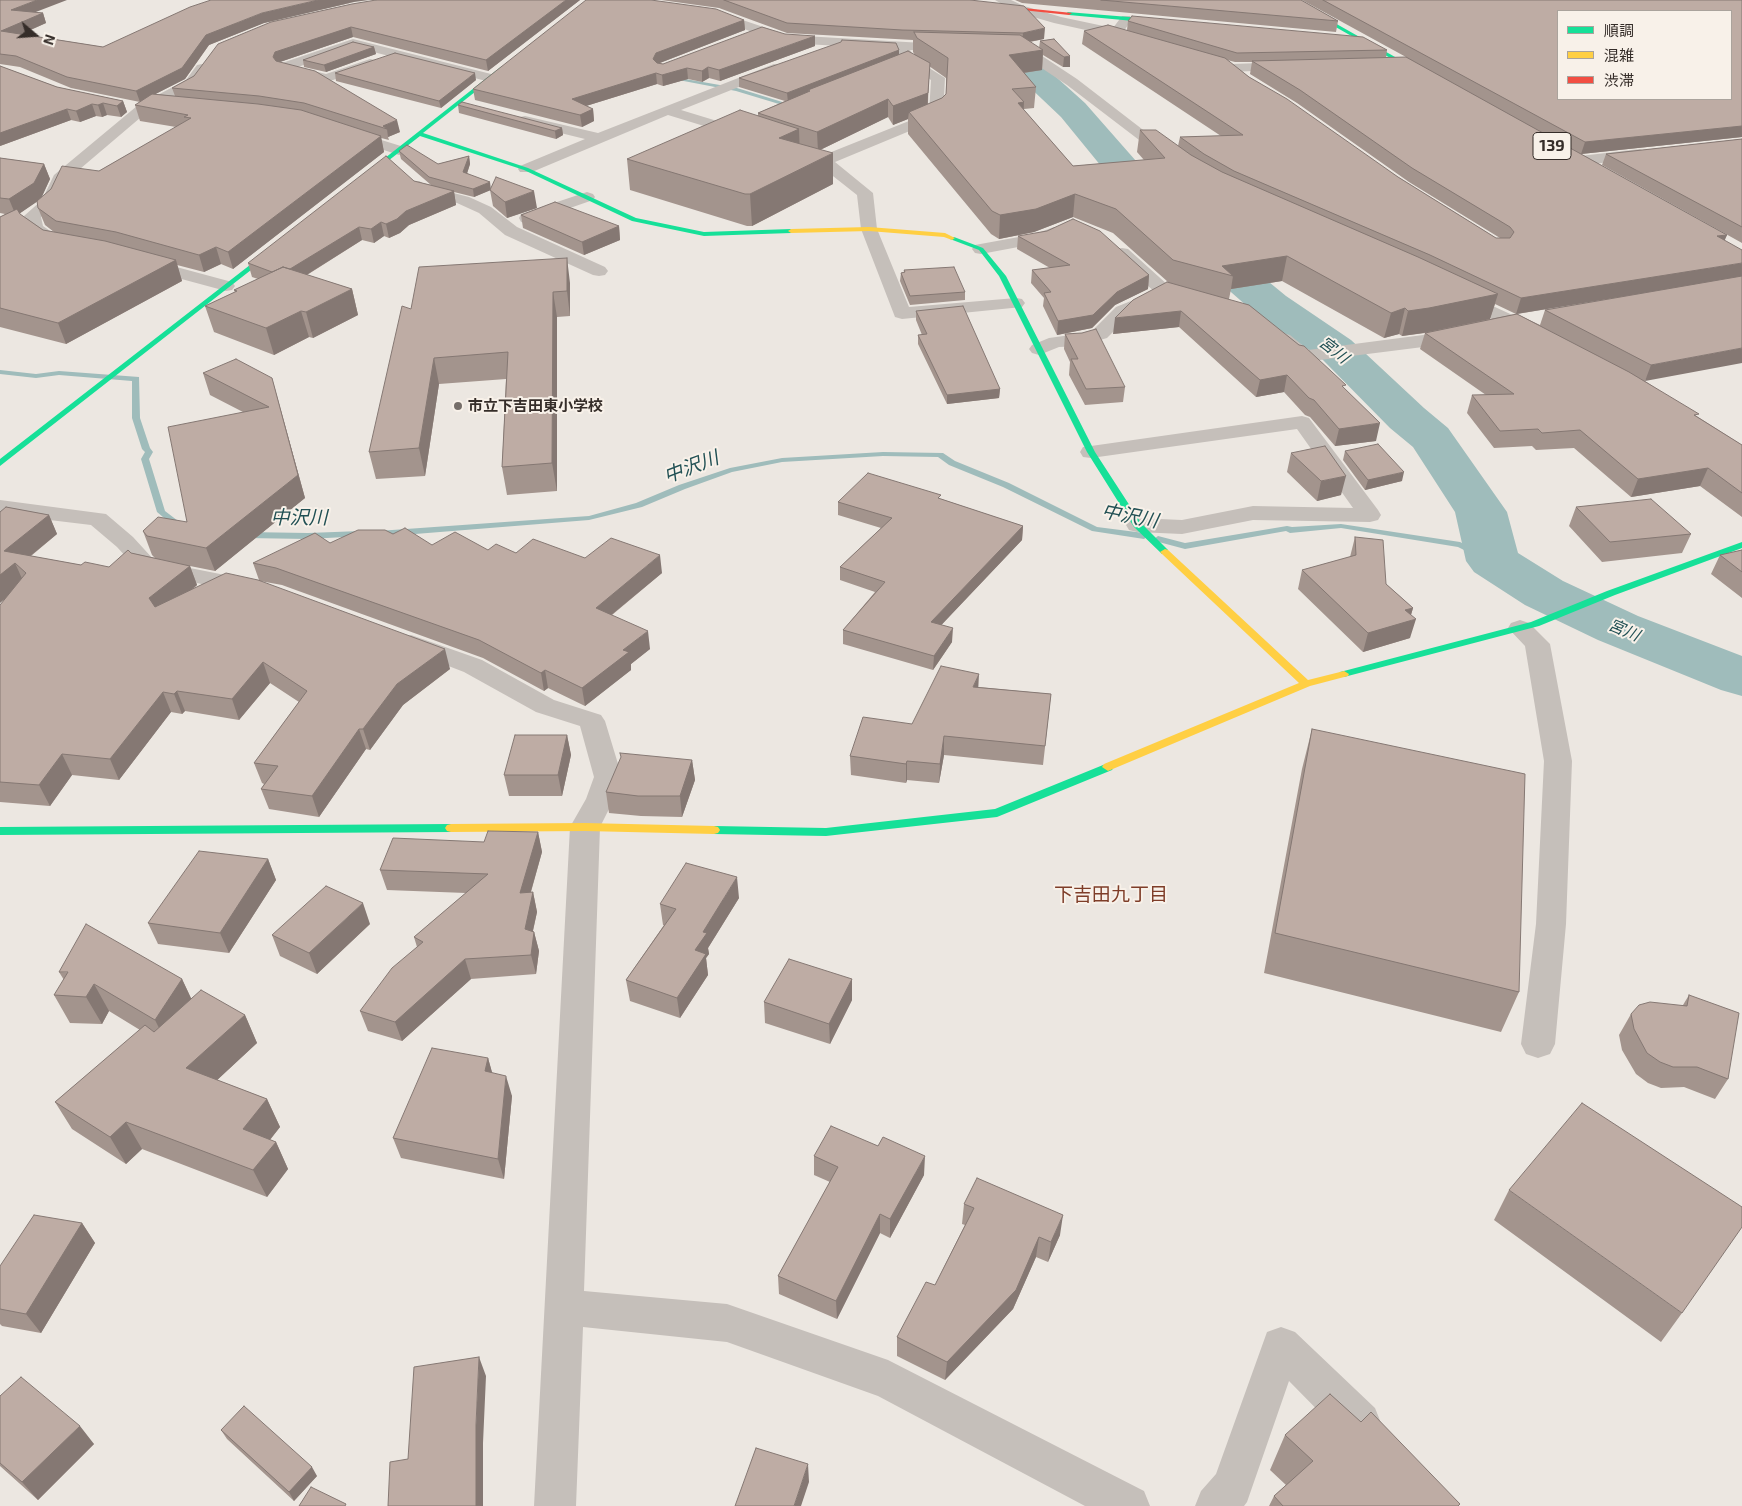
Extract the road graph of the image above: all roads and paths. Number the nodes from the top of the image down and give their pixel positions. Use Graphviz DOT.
graph roads {
  1 [pos="1001,0"];
  2 [pos="1290,0"];
  3 [pos="936,1"];
  4 [pos="1020,9"];
  5 [pos="700,11"];
  6 [pos="1126,19"];
  7 [pos="1175,23"];
  8 [pos="763,30"];
  9 [pos="1113,33"];
  10 [pos="742,37"];
  11 [pos="1082,38"];
  12 [pos="1332,38"];
  13 [pos="1362,40"];
  14 [pos="844,43"];
  15 [pos="902,46"];
  16 [pos="1039,46"];
  17 [pos="1163,46"];
  18 [pos="967,49"];
  19 [pos="817,53"];
  20 [pos="395,54"];
  21 [pos="210,57"];
  22 [pos="513,60"];
  23 [pos="790,62"];
  24 [pos="1375,64"];
  25 [pos="1403,64"];
  26 [pos="1300,66"];
  27 [pos="490,78"];
  28 [pos="1246,79"];
  29 [pos="1436,81"];
  30 [pos="460,102"];
  31 [pos="123,105"];
  32 [pos="147,106"];
  33 [pos="182,106"];
  34 [pos="474,106"];
  35 [pos="667,110"];
  36 [pos="508,115"];
  37 [pos="754,123"];
  38 [pos="334,129"];
  39 [pos="736,130"];
  40 [pos="419,134"];
  41 [pos="599,138"];
  42 [pos="762,139"];
  43 [pos="788,148"];
  44 [pos="1656,153"];
  45 [pos="395,158"];
  46 [pos="1575,159"];
  47 [pos="823,161"];
  48 [pos="1179,162"];
  49 [pos="526,168"];
  50 [pos="1597,171"];
  51 [pos="410,178"];
  52 [pos="350,189"];
  53 [pos="587,197"];
  54 [pos="32,216"];
  55 [pos="1072,224"];
  56 [pos="16,225"];
  57 [pos="506,226"];
  58 [pos="870,229"];
  59 [pos="288,237"];
  60 [pos="1106,238"];
  61 [pos="76,247"];
  62 [pos="981,249"];
  63 [pos="124,258"];
  64 [pos="599,271"];
  65 [pos="226,286"];
  66 [pos="1445,289"];
  67 [pos="1163,290"];
  68 [pos="1213,302"];
  69 [pos="1016,303"];
  70 [pos="1545,318"];
  71 [pos="1516,323"];
  72 [pos="1268,326"];
  73 [pos="1551,340"];
  74 [pos="1039,349"];
  75 [pos="1092,452"];
  76 [pos="0,464"];
  77 [pos="0,507"];
  78 [pos="1142,529"];
  79 [pos="1742,546"];
  80 [pos="272,592"];
  81 [pos="1527,626"];
  82 [pos="389,635"];
  83 [pos="1306,684"];
  84 [pos="586,827"];
  85 [pos="1,832"];
  86 [pos="1538,1044"];
  87 [pos="564,1307"];
  88 [pos="1388,1450"];
  89 [pos="555,1506"];
  90 [pos="1129,1506"];
  91 [pos="1216,1506"];
  1 -- 4 [label="street"];
  2 -- 13 [label="main road"];
  3 -- 4 [label="main road"];
  4 -- 6 [label="main road"];
  4 -- 9 [label="street"];
  5 -- 8 [label="street"];
  6 -- 7 [label="main road"];
  6 -- 9 [label="street"];
  8 -- 10 [label="street"];
  8 -- 14 [label="street"];
  9 -- 11 [label="street"];
  9 -- 17 [label="street"];
  12 -- 13 [label="main road"];
  13 -- 25 [label="main road"];
  14 -- 15 [label="street"];
  14 -- 19 [label="street"];
  15 -- 18 [label="street"];
  15 -- 47 [label="street"];
  16 -- 48 [label="street"];
  20 -- 20 [label="street"];
  20 -- 27 [label="street"];
  21 -- 32 [label="street"];
  22 -- 27 [label="main road"];
  23 -- 35 [label="street"];
  24 -- 25 [label="street"];
  25 -- 29 [label="main road"];
  26 -- 28 [label="street"];
  27 -- 30 [label="main road"];
  30 -- 34 [label="street"];
  30 -- 40 [label="main road"];
  31 -- 32 [label="street"];
  32 -- 33 [label="street"];
  32 -- 54 [label="street"];
  35 -- 39 [label="street"];
  35 -- 41 [label="street"];
  36 -- 41 [label="street"];
  37 -- 39 [label="street"];
  38 -- 45 [label="street"];
  39 -- 42 [label="street"];
  40 -- 45 [label="main road"];
  40 -- 49 [label="main road"];
  41 -- 49 [label="street"];
  43 -- 47 [label="street"];
  44 -- 46 [label="street"];
  45 -- 52 [label="main road"];
  46 -- 50 [label="main road, 139"];
  47 -- 58 [label="street"];
  49 -- 53 [label="main road"];
  51 -- 57 [label="street"];
  53 -- 57 [label="street"];
  53 -- 58 [label="main road"];
  54 -- 56 [label="street"];
  54 -- 61 [label="street"];
  55 -- 62 [label="street"];
  57 -- 64 [label="street"];
  58 -- 62 [label="main road"];
  58 -- 69 [label="street"];
  59 -- 65 [label="main road"];
  60 -- 67 [label="street"];
  62 -- 69 [label="main road"];
  63 -- 65 [label="street"];
  65 -- 76 [label="main road"];
  66 -- 71 [label="street"];
  67 -- 68 [label="street"];
  67 -- 74 [label="street"];
  69 -- 74 [label="main road"];
  70 -- 71 [label="street"];
  71 -- 72 [label="street"];
  71 -- 73 [label="street"];
  74 -- 75 [label="main road"];
  75 -- 78 [label="main road"];
  75 -- 78 [label="street"];
  77 -- 80 [label="street"];
  78 -- 83 [label="main road"];
  79 -- 81 [label="main road"];
  81 -- 83 [label="main road"];
  81 -- 86 [label="street"];
  82 -- 84 [label="street"];
  83 -- 84 [label="main road"];
  84 -- 85 [label="main road"];
  84 -- 87 [label="street"];
  87 -- 89 [label="street"];
  87 -- 90 [label="street"];
  88 -- 91 [label="street"];
}
